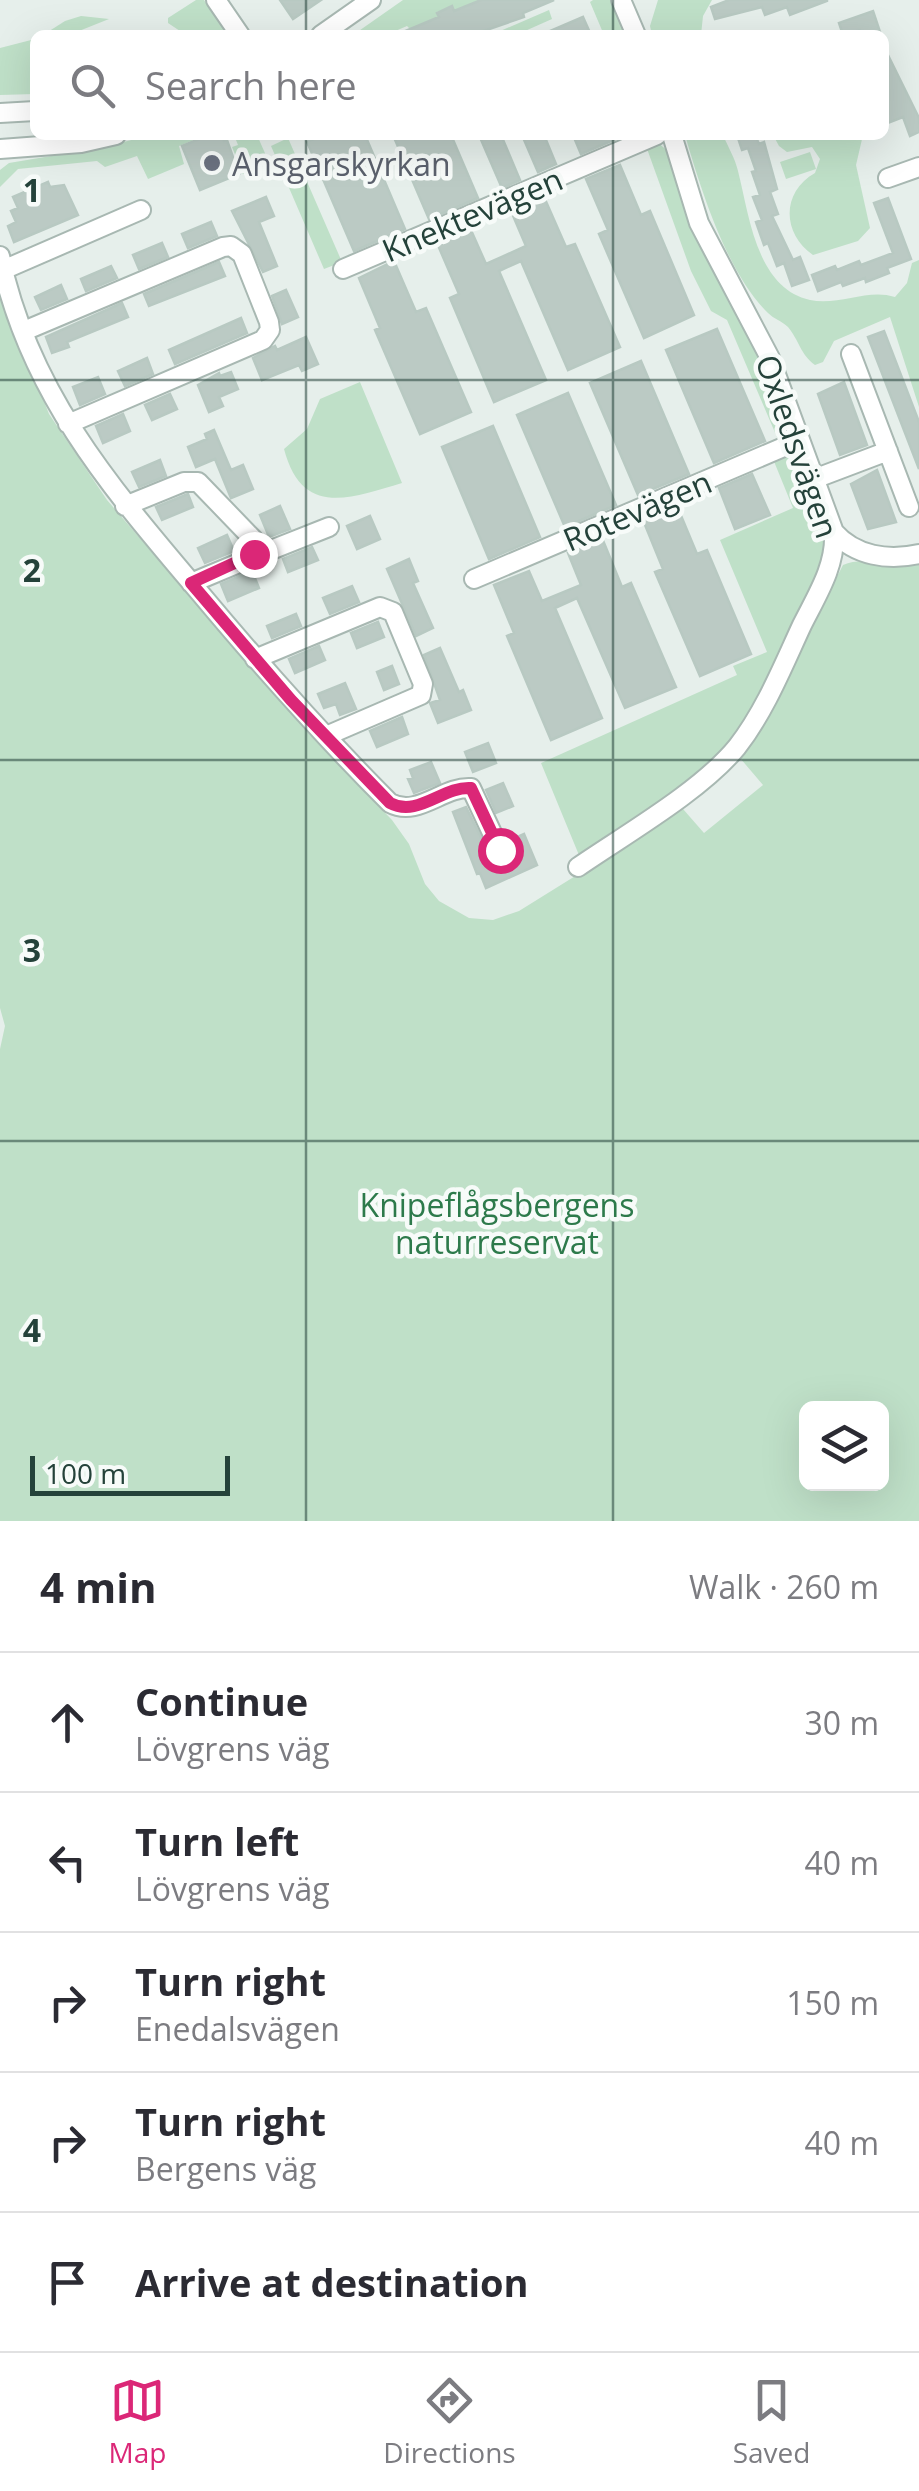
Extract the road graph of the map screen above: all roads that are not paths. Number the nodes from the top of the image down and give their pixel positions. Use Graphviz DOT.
graph roads {
  1 [pos="216,0"];
  2 [pos="371,0"];
  3 [pos="622,0"];
  4 [pos="237,30"];
  5 [pos="328,30"];
  6 [pos="634,30"];
  7 [pos="30,111"];
  8 [pos="0,113"];
  9 [pos="94,140"];
  10 [pos="645,140"];
  11 [pos="674,140"];
  12 [pos="0,149"];
  13 [pos="919,167"];
  14 [pos="888,178"];
  15 [pos="141,210"];
  16 [pos="2,263"];
  17 [pos="343,270"];
  18 [pos="24,331"];
  19 [pos="850,354"];
  20 [pos="68,424"];
  21 [pos="800,440"];
  22 [pos="888,451"];
  23 [pos="814,479"];
  24 [pos="125,506"];
  25 [pos="909,506"];
  26 [pos="329,526"];
  27 [pos="834,532"];
  28 [pos="919,554"];
  29 [pos="250,558"];
  30 [pos="474,579"];
  31 [pos="191,583"];
  32 [pos="255,659"];
  33 [pos="326,736"];
  34 [pos="500,850"];
  35 [pos="578,867"];
  1 -- 4 [label="street"];
  2 -- 5 [label="street"];
  3 -- 6 [label="street"];
  7 -- 8 [label="street"];
  9 -- 12 [label="street"];
  10 -- 17 [label="street, Knektevägen"];
  11 -- 21 [label="street, Oxledsvägen"];
  13 -- 14 [label="street"];
  15 -- 16 [label="street"];
  16 -- 18 [label="street"];
  18 -- 20 [label="street"];
  18 -- 20 [label="street"];
  19 -- 22 [label="street"];
  20 -- 24 [label="street"];
  21 -- 23 [label="street, Oxledsvägen"];
  21 -- 30 [label="street, Rotevägen"];
  22 -- 23 [label="street"];
  22 -- 25 [label="street"];
  23 -- 27 [label="street, Oxledsvägen"];
  24 -- 29 [label="street"];
  24 -- 31 [label="street"];
  26 -- 29 [label="street"];
  27 -- 28 [label="street"];
  27 -- 35 [label="street, Oxledsvägen"];
  29 -- 31 [label="street"];
  31 -- 32 [label="street"];
  32 -- 33 [label="street"];
  32 -- 33 [label="street"];
  33 -- 34 [label="street"];
}
